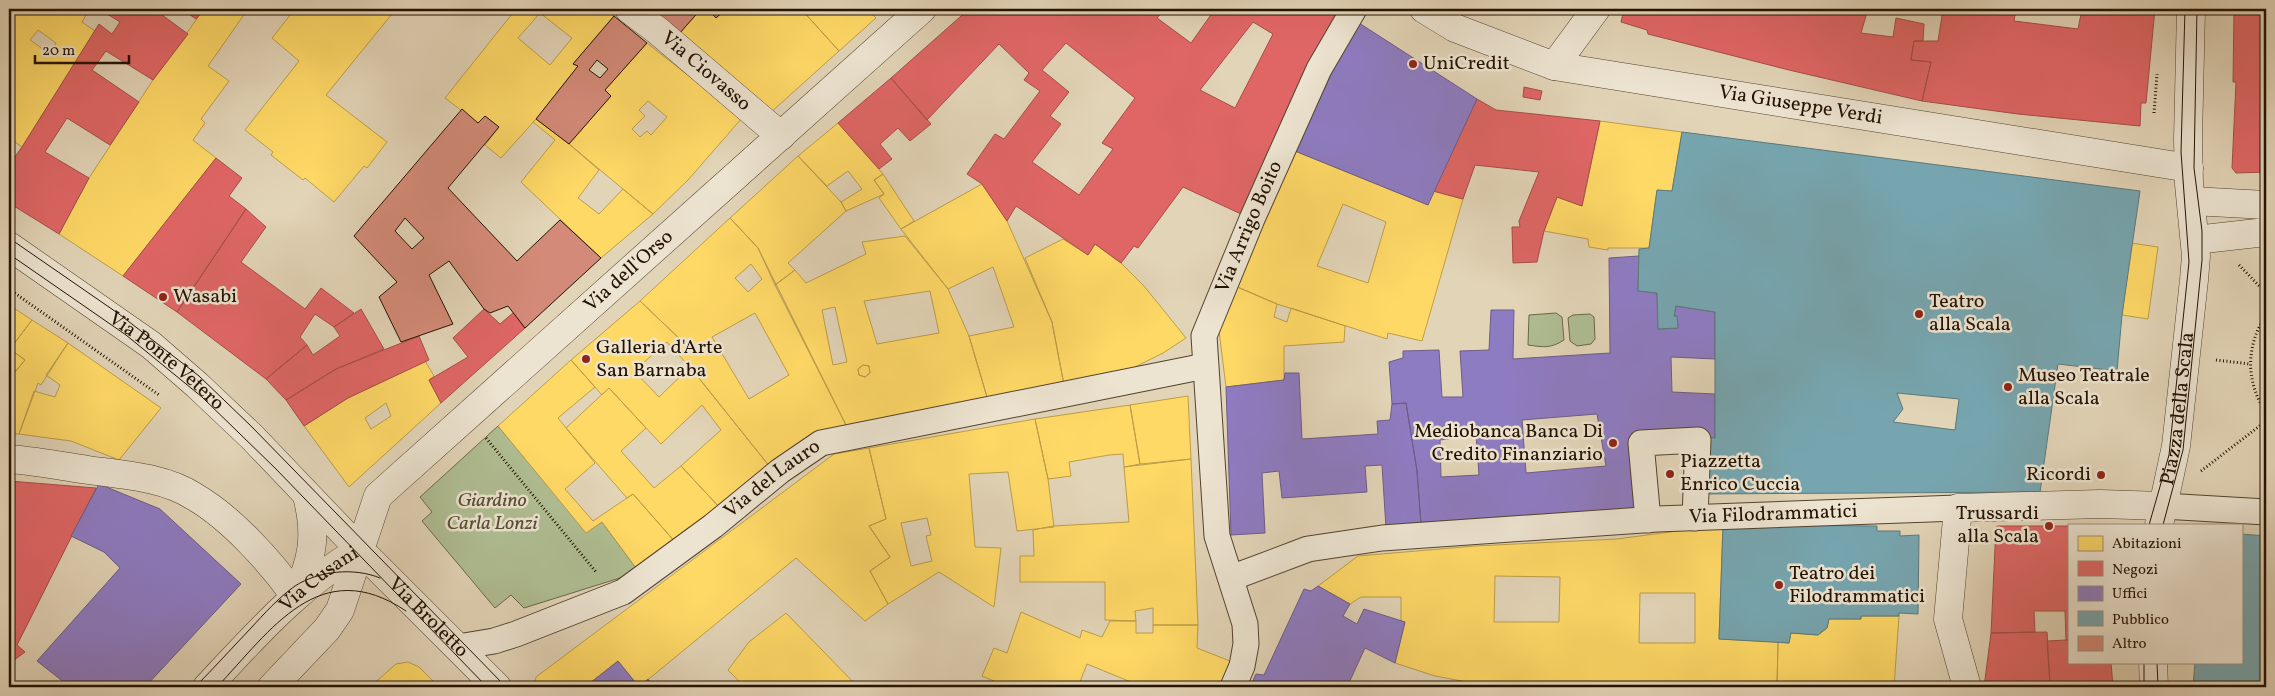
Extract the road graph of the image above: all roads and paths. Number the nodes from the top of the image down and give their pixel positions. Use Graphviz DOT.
graph roads {
  1 [pos="629,9"];
  2 [pos="1354,9"];
  3 [pos="1424,9"];
  4 [pos="1596,9"];
  5 [pos="2191,9"];
  6 [pos="904,14"];
  7 [pos="1554,66"];
  8 [pos="781,136"];
  9 [pos="2189,168"];
  10 [pos="2192,201"];
  11 [pos="2266,205"];
  12 [pos="2266,232"];
  13 [pos="2195,240"];
  14 [pos="9,246"];
  15 [pos="2236,262"];
  16 [pos="9,289"];
  17 [pos="2266,293"];
  18 [pos="2266,315"];
  19 [pos="2209,360"];
  20 [pos="2250,364"];
  21 [pos="1205,366"];
  22 [pos="2101,370"];
  23 [pos="2101,375"];
  24 [pos="164,399"];
  25 [pos="2266,412"];
  26 [pos="2266,421"];
  27 [pos="485,437"];
  28 [pos="9,459"];
  29 [pos="2198,474"];
  30 [pos="307,496"];
  31 [pos="1958,508"];
  32 [pos="2266,512"];
  33 [pos="2161,515"];
  34 [pos="1695,518"];
  35 [pos="1648,520"];
  36 [pos="360,550"];
  37 [pos="599,576"];
  38 [pos="1231,578"];
  39 [pos="295,596"];
  40 [pos="458,647"];
  41 [pos="2153,664"];
  42 [pos="1237,677"];
  43 [pos="207,687"];
  44 [pos="272,687"];
  45 [pos="497,687"];
  46 [pos="1967,687"];
  47 [pos="2154,687"];
  1 -- 8 [label="street, Via Ciovasso"];
  2 -- 21 [label="street, Via Arrigo Boito"];
  3 -- 7 [label="street, Via Giuseppe Verdi"];
  4 -- 7 [label="street"];
  5 -- 9 [label="street, Piazza della Scala"];
  6 -- 8 [label="street, Via dell'Orso"];
  7 -- 9 [label="street, Via Giuseppe Verdi"];
  8 -- 36 [label="street, Via dell'Orso"];
  9 -- 10 [label="street, Piazza della Scala"];
  10 -- 11 [label="street"];
  10 -- 13 [label="street, Piazza della Scala"];
  12 -- 13 [label="street"];
  13 -- 33 [label="street, Piazza della Scala"];
  14 -- 30 [label="street, Via Ponte Vetero"];
  15 -- 17 [label="path"];
  16 -- 24 [label="path"];
  18 -- 20 [label="path"];
  19 -- 20 [label="path"];
  20 -- 25 [label="path"];
  21 -- 38 [label="street, Via Arrigo Boito"];
  21 -- 40 [label="street, Via del Lauro"];
  22 -- 23 [label="path"];
  26 -- 29 [label="path"];
  27 -- 37 [label="path"];
  28 -- 39 [label="street"];
  30 -- 36 [label="street, Via Ponte Vetero"];
  30 -- 39 [label="street"];
  31 -- 33 [label="street, Via Filodrammatici"];
  31 -- 34 [label="street, Via Filodrammatici"];
  31 -- 46 [label="street"];
  32 -- 33 [label="street, Piazza della Scala"];
  34 -- 35 [label="street, Via Filodrammatici"];
  34 -- 35 [label="street"];
  35 -- 38 [label="street, Via Filodrammatici"];
  36 -- 39 [label="street, Via Cusani"];
  36 -- 40 [label="street, Via Broletto"];
  36 -- 44 [label="street, Via Cusani"];
  38 -- 42 [label="street, Via Arrigo Boito"];
  39 -- 43 [label="street, Via Cusani"];
  40 -- 45 [label="street, Via Broletto"];
  41 -- 47 [label="street"];
}
